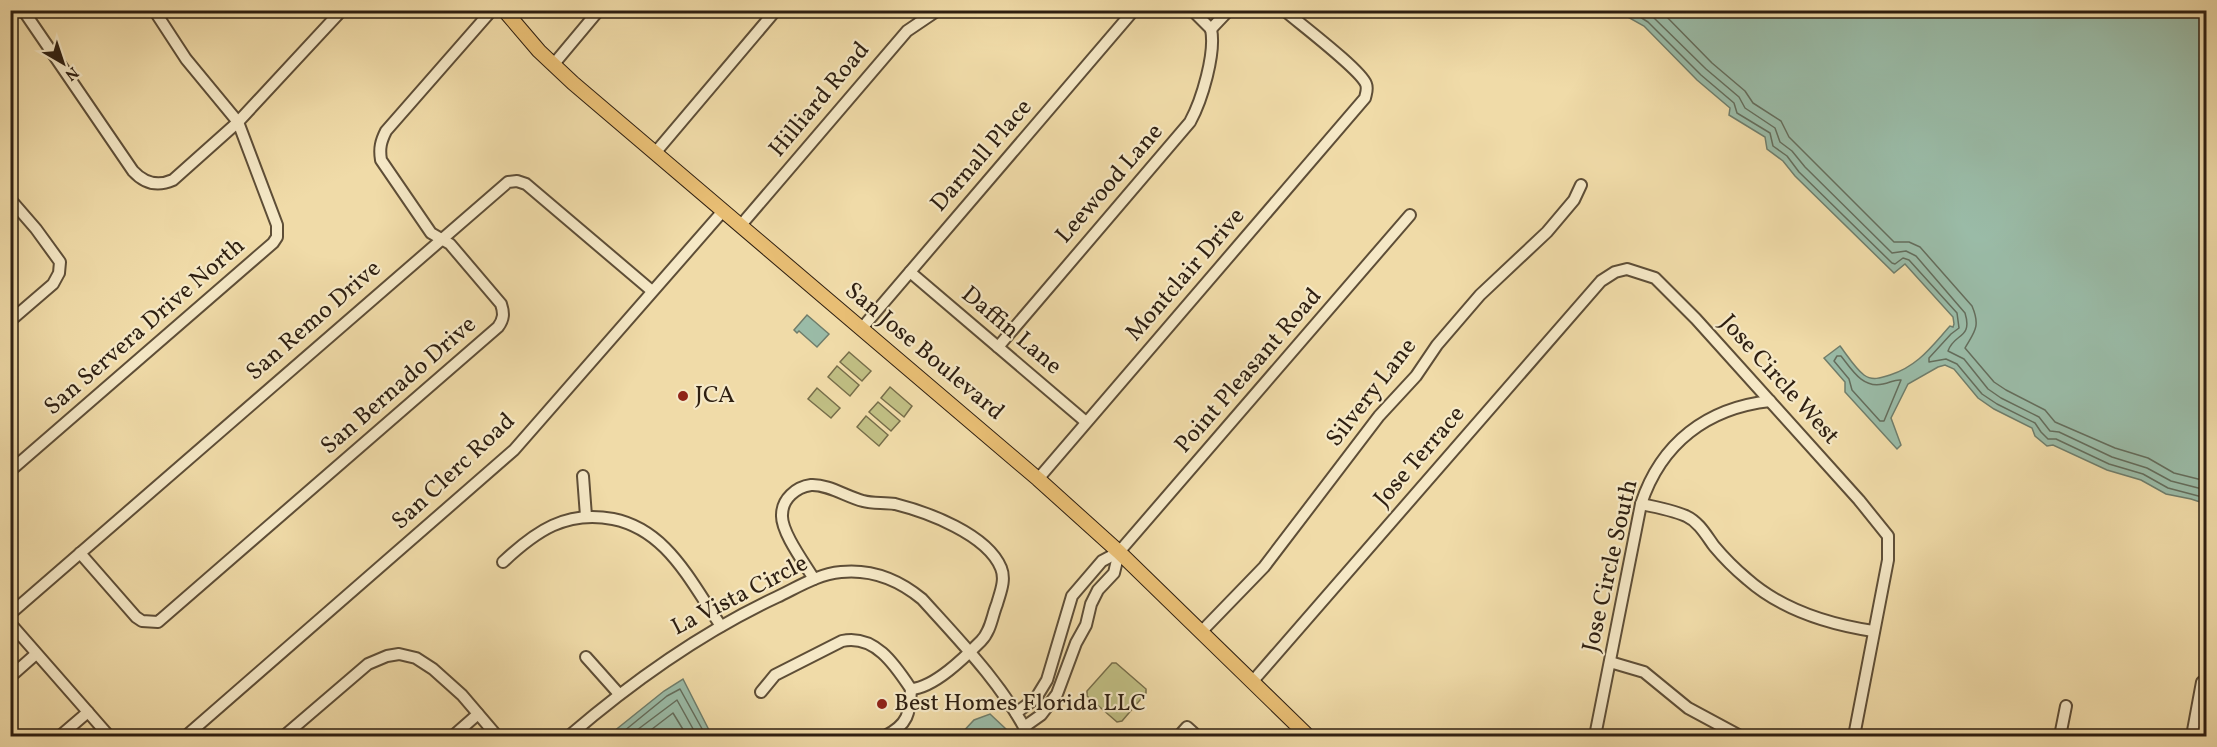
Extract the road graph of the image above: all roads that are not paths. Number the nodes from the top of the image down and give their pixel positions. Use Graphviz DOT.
graph roads {
  1 [pos="23,10"];
  2 [pos="154,10"];
  3 [pos="342,10"];
  4 [pos="492,10"];
  5 [pos="504,10"];
  6 [pos="599,10"];
  7 [pos="776,10"];
  8 [pos="938,10"];
  9 [pos="1134,10"];
  10 [pos="1192,10"];
  11 [pos="1228,10"];
  12 [pos="1284,10"];
  13 [pos="1211,29"];
  14 [pos="553,65"];
  15 [pos="238,122"];
  16 [pos="655,153"];
  17 [pos="1581,185"];
  18 [pos="10,199"];
  19 [pos="723,211"];
  20 [pos="1410,215"];
  21 [pos="741,225"];
  22 [pos="440,239"];
  23 [pos="1627,269"];
  24 [pos="910,272"];
  25 [pos="652,291"];
  26 [pos="10,321"];
  27 [pos="862,328"];
  28 [pos="998,346"];
  29 [pos="1770,401"];
  30 [pos="1086,422"];
  31 [pos="10,471"];
  32 [pos="583,476"];
  33 [pos="1038,478"];
  34 [pos="1641,504"];
  35 [pos="586,516"];
  36 [pos="1119,552"];
  37 [pos="80,553"];
  38 [pos="503,562"];
  39 [pos="814,579"];
  40 [pos="10,614"];
  41 [pos="10,623"];
  42 [pos="721,626"];
  43 [pos="1873,631"];
  44 [pos="1201,632"];
  45 [pos="1059,633"];
  46 [pos="1078,639"];
  47 [pos="969,651"];
  48 [pos="36,654"];
  49 [pos="586,657"];
  50 [pos="1610,662"];
  51 [pos="1049,674"];
  52 [pos="10,677"];
  53 [pos="1062,678"];
  54 [pos="1252,682"];
  55 [pos="2202,682"];
  56 [pos="911,689"];
  57 [pos="761,692"];
  58 [pos="619,694"];
  59 [pos="2066,706"];
  60 [pos="88,712"];
  61 [pos="1016,713"];
  62 [pos="478,714"];
  63 [pos="1026,732"];
  64 [pos="60,736"];
  65 [pos="109,736"];
  66 [pos="186,736"];
  67 [pos="284,736"];
  68 [pos="453,736"];
  69 [pos="497,736"];
  70 [pos="569,736"];
  71 [pos="885,736"];
  72 [pos="1179,736"];
  73 [pos="1197,736"];
  74 [pos="1308,736"];
  75 [pos="1595,736"];
  76 [pos="1740,736"];
  77 [pos="1854,736"];
  78 [pos="2061,736"];
  79 [pos="2192,736"];
  1 -- 15 [label="street"];
  2 -- 15 [label="street"];
  3 -- 15 [label="street"];
  4 -- 22 [label="street, San Bernado Drive"];
  5 -- 14 [label="main road, San Jose Boulevard"];
  6 -- 14 [label="street"];
  7 -- 16 [label="street"];
  8 -- 21 [label="street, Hilliard Road"];
  9 -- 24 [label="street, Darnall Place"];
  10 -- 13 [label="street"];
  11 -- 13 [label="street"];
  12 -- 30 [label="street, Montclair Drive"];
  13 -- 28 [label="street, Leewood Lane"];
  14 -- 16 [label="main road, San Jose Boulevard"];
  15 -- 31 [label="street, San Servera Drive North"];
  16 -- 19 [label="main road, San Jose Boulevard"];
  17 -- 44 [label="street, Silvery Lane"];
  18 -- 26 [label="street"];
  19 -- 21 [label="main road, San Jose Boulevard"];
  19 -- 25 [label="street, San Clerc Road"];
  20 -- 36 [label="street, Point Pleasant Road"];
  21 -- 27 [label="main road, San Jose Boulevard"];
  22 -- 25 [label="street, San Remo Drive"];
  22 -- 37 [label="street, San Remo Drive"];
  22 -- 37 [label="street, San Bernado Drive"];
  23 -- 29 [label="street, Jose Circle West"];
  23 -- 54 [label="street, Jose Terrace"];
  24 -- 27 [label="street, Darnall Place"];
  24 -- 28 [label="street, Daffin Lane"];
  25 -- 66 [label="street, San Clerc Road"];
  27 -- 33 [label="main road, San Jose Boulevard"];
  28 -- 30 [label="street, Daffin Lane"];
  29 -- 34 [label="street, Jose Circle South"];
  29 -- 43 [label="street, Jose Circle West"];
  30 -- 33 [label="street, Montclair Drive"];
  32 -- 35 [label="street"];
  33 -- 36 [label="main road, San Jose Boulevard"];
  34 -- 43 [label="street"];
  34 -- 50 [label="street, Jose Circle South"];
  35 -- 38 [label="street"];
  35 -- 42 [label="street"];
  36 -- 44 [label="main road, San Jose Boulevard"];
  36 -- 45 [label="street, Point Pleasant Road"];
  36 -- 46 [label="street, Point Pleasant Road"];
  37 -- 40 [label="street, San Remo Drive"];
  39 -- 42 [label="street, La Vista Circle"];
  39 -- 47 [label="street, La Vista Circle"];
  39 -- 47 [label="street"];
  41 -- 48 [label="street"];
  42 -- 58 [label="street, La Vista Circle"];
  43 -- 77 [label="street"];
  44 -- 54 [label="main road, San Jose Boulevard"];
  45 -- 46 [label="street"];
  45 -- 51 [label="street, Point Pleasant Road"];
  46 -- 53 [label="street, Point Pleasant Road"];
  47 -- 56 [label="street"];
  47 -- 61 [label="street, La Vista Circle"];
  48 -- 52 [label="street"];
  48 -- 60 [label="street"];
  49 -- 58 [label="street"];
  50 -- 75 [label="street, Jose Circle South"];
  50 -- 76 [label="street"];
  51 -- 53 [label="street"];
  51 -- 61 [label="street, Point Pleasant Road"];
  53 -- 63 [label="street, Point Pleasant Road"];
  54 -- 74 [label="main road, San Jose Boulevard"];
  55 -- 79 [label="street"];
  56 -- 57 [label="street"];
  56 -- 71 [label="street"];
  58 -- 70 [label="street, La Vista Circle"];
  59 -- 78 [label="street"];
  60 -- 64 [label="street"];
  60 -- 65 [label="street"];
  61 -- 63 [label="street, La Vista Circle"];
  62 -- 67 [label="street"];
  62 -- 68 [label="street"];
  62 -- 69 [label="street"];
  72 -- 73 [label="street"];
}
